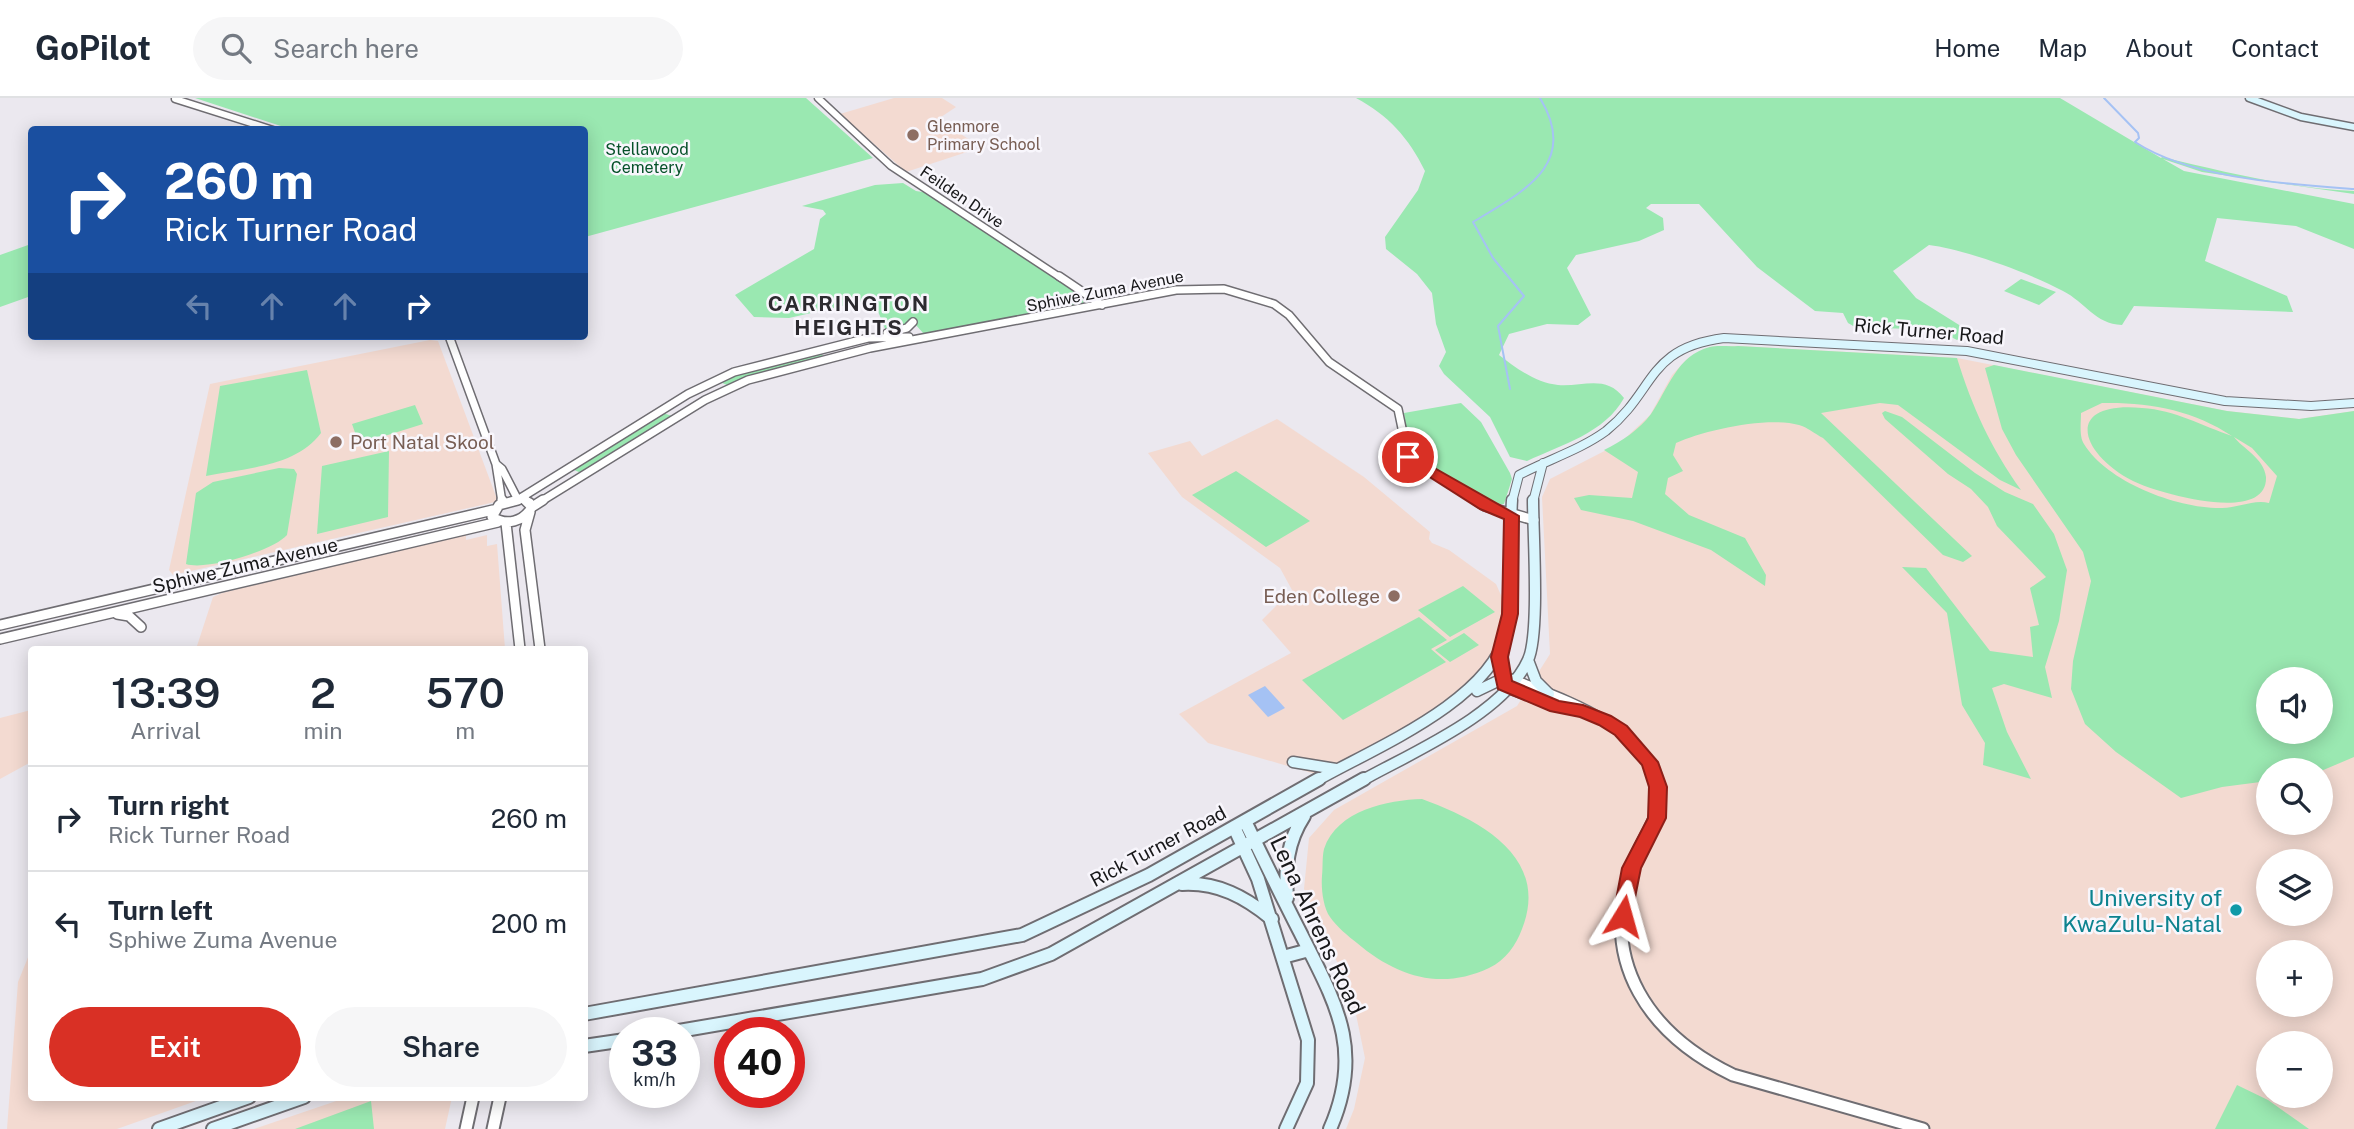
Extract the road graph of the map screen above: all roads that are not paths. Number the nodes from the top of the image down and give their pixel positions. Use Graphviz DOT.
graph roads {
  1 [pos="818,98"];
  2 [pos="2249,98"];
  3 [pos="2257,98"];
  4 [pos="178,99"];
  5 [pos="2354,125"];
  6 [pos="261,126"];
  7 [pos="1102,305"];
  8 [pos="912,322"];
  9 [pos="868,338"];
  10 [pos="921,338"];
  11 [pos="450,340"];
  12 [pos="822,348"];
  13 [pos="828,358"];
  14 [pos="2354,403"];
  15 [pos="663,410"];
  16 [pos="677,417"];
  17 [pos="1405,443"];
  18 [pos="1408,457"];
  19 [pos="1543,463"];
  20 [pos="496,464"];
  21 [pos="518,498"];
  22 [pos="502,503"];
  23 [pos="531,509"];
  24 [pos="493,510"];
  25 [pos="1512,516"];
  26 [pos="1534,520"];
  27 [pos="502,522"];
  28 [pos="388,534"];
  29 [pos="387,547"];
  30 [pos="274,561"];
  31 [pos="271,575"];
  32 [pos="109,613"];
  33 [pos="48,614"];
  34 [pos="0,625"];
  35 [pos="141,627"];
  36 [pos="43,629"];
  37 [pos="0,639"];
  38 [pos="520,646"];
  39 [pos="540,646"];
  40 [pos="1499,657"];
  41 [pos="1528,660"];
  42 [pos="1508,682"];
  43 [pos="1549,694"];
  44 [pos="1461,699"];
  45 [pos="1583,711"];
  46 [pos="1293,762"];
  47 [pos="1336,769"];
  48 [pos="1307,813"];
  49 [pos="1240,824"];
  50 [pos="1257,841"];
  51 [pos="1245,848"];
  52 [pos="1176,885"];
  53 [pos="1288,909"];
  54 [pos="1273,919"];
  55 [pos="1309,950"];
  56 [pos="1283,957"];
  57 [pos="588,1013"];
  58 [pos="700,1027"];
  59 [pos="609,1043"];
  60 [pos="588,1046"];
  61 [pos="238,1101"];
  62 [pos="293,1101"];
  63 [pos="472,1101"];
  64 [pos="499,1101"];
  65 [pos="159,1129"];
  66 [pos="213,1129"];
  67 [pos="466,1129"];
  68 [pos="493,1129"];
  69 [pos="1286,1129"];
  70 [pos="1330,1129"];
  71 [pos="1923,1129"];
  1 -- 7 [label="street, Feilden Drive"];
  2 -- 5 [label="main road"];
  3 -- 5 [label="main road"];
  4 -- 6 [label="street"];
  7 -- 10 [label="street, Sphiwe Zuma Avenue"];
  7 -- 17 [label="street, Sphiwe Zuma Avenue"];
  8 -- 9 [label="street"];
  9 -- 10 [label="street, Sphiwe Zuma Avenue"];
  9 -- 12 [label="street, Sphiwe Zuma Avenue"];
  10 -- 13 [label="street, Sphiwe Zuma Avenue"];
  11 -- 20 [label="street"];
  12 -- 13 [label="street"];
  12 -- 15 [label="street, Sphiwe Zuma Avenue"];
  13 -- 16 [label="street, Sphiwe Zuma Avenue"];
  14 -- 19 [label="main road, Rick Turner Road"];
  15 -- 16 [label="street"];
  15 -- 21 [label="street, Sphiwe Zuma Avenue"];
  16 -- 23 [label="street, Sphiwe Zuma Avenue"];
  17 -- 18 [label="street, Sphiwe Zuma Avenue"];
  17 -- 18 [label="street"];
  18 -- 25 [label="street"];
  19 -- 25 [label="main road, Rick Turner Road"];
  19 -- 26 [label="main road"];
  20 -- 21 [label="street"];
  20 -- 22 [label="street"];
  21 -- 22 [label="street, Sphiwe Zuma Avenue"];
  21 -- 23 [label="street"];
  22 -- 24 [label="street, Sphiwe Zuma Avenue"];
  23 -- 27 [label="street, Sphiwe Zuma Avenue"];
  23 -- 39 [label="street"];
  24 -- 27 [label="street"];
  24 -- 28 [label="street, Sphiwe Zuma Avenue"];
  25 -- 26 [label="street"];
  25 -- 40 [label="main road, Rick Turner Road"];
  26 -- 41 [label="main road"];
  27 -- 29 [label="street, Sphiwe Zuma Avenue"];
  27 -- 38 [label="street"];
  28 -- 29 [label="street"];
  28 -- 30 [label="street, Sphiwe Zuma Avenue"];
  29 -- 31 [label="street, Sphiwe Zuma Avenue"];
  30 -- 31 [label="street"];
  30 -- 33 [label="street, Sphiwe Zuma Avenue"];
  31 -- 32 [label="street, Sphiwe Zuma Avenue"];
  32 -- 35 [label="street"];
  32 -- 36 [label="street, Sphiwe Zuma Avenue"];
  33 -- 34 [label="street, Sphiwe Zuma Avenue"];
  33 -- 36 [label="street"];
  36 -- 37 [label="street, Sphiwe Zuma Avenue"];
  40 -- 42 [label="main road"];
  40 -- 44 [label="main road, Rick Turner Road"];
  41 -- 42 [label="main road"];
  41 -- 43 [label="main road"];
  42 -- 43 [label="street"];
  42 -- 44 [label="main road"];
  42 -- 45 [label="street"];
  42 -- 48 [label="main road"];
  43 -- 45 [label="street"];
  44 -- 47 [label="main road, Rick Turner Road"];
  45 -- 71 [label="street"];
  46 -- 47 [label="main road"];
  47 -- 49 [label="main road, Rick Turner Road"];
  48 -- 50 [label="main road"];
  48 -- 53 [label="main road"];
  49 -- 50 [label="main road, Lena Ahrens Road"];
  49 -- 51 [label="main road, Lena Ahrens Road"];
  49 -- 57 [label="main road, Rick Turner Road"];
  50 -- 51 [label="main road"];
  50 -- 53 [label="main road, Lena Ahrens Road"];
  51 -- 52 [label="main road"];
  51 -- 54 [label="main road, Lena Ahrens Road"];
  52 -- 54 [label="main road"];
  52 -- 58 [label="main road"];
  53 -- 55 [label="main road, Lena Ahrens Road"];
  54 -- 56 [label="main road, Lena Ahrens Road"];
  55 -- 56 [label="main road"];
  55 -- 70 [label="main road, Lena Ahrens Road"];
  56 -- 69 [label="main road, Lena Ahrens Road"];
  59 -- 60 [label="main road"];
  61 -- 65 [label="main road"];
  62 -- 66 [label="main road"];
  63 -- 67 [label="street"];
  64 -- 68 [label="street"];
}
